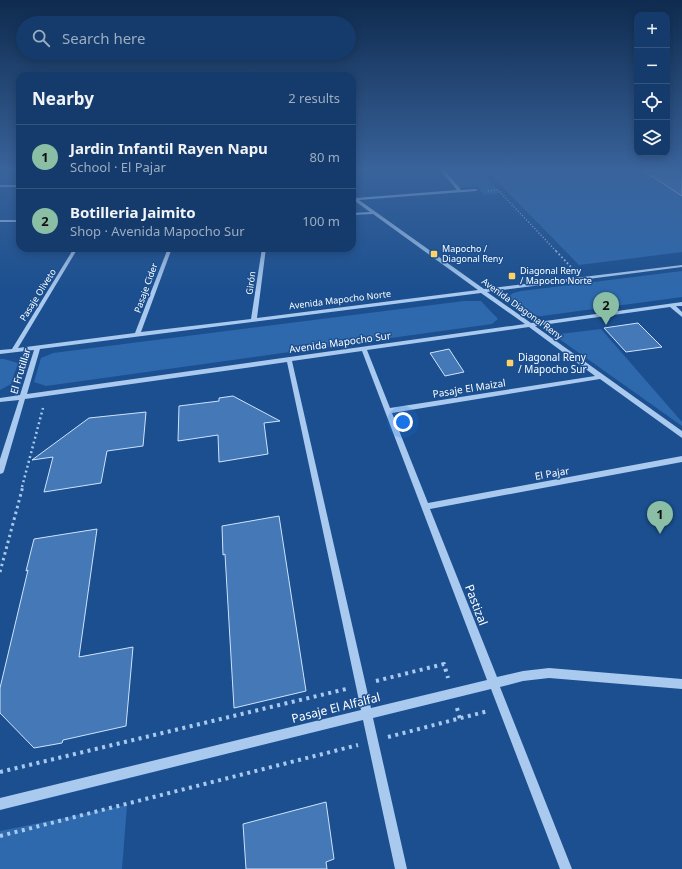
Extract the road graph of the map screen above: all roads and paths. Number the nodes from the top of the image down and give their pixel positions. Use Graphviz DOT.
graph roads {
  1 [pos="518,212"];
  2 [pos="374,213"];
  3 [pos="356,214"];
  4 [pos="0,221"];
  5 [pos="6,221"];
  6 [pos="16,221"];
  7 [pos="0,228"];
  8 [pos="74,252"];
  9 [pos="169,252"];
  10 [pos="263,252"];
  11 [pos="682,266"];
  12 [pos="582,279"];
  13 [pos="483,291"];
  14 [pos="682,304"];
  15 [pos="672,306"];
  16 [pos="682,314"];
  17 [pos="254,320"];
  18 [pos="531,326"];
  19 [pos="138,334"];
  20 [pos="38,347"];
  21 [pos="364,349"];
  22 [pos="14,350"];
  23 [pos="0,352"];
  24 [pos="289,359"];
  25 [pos="602,376"];
  26 [pos="23,396"];
  27 [pos="0,400"];
  28 [pos="43,407"];
  29 [pos="388,411"];
  30 [pos="682,435"];
  31 [pos="682,459"];
  32 [pos="0,471"];
  33 [pos="425,507"];
  34 [pos="0,572"];
  35 [pos="493,682"];
  36 [pos="682,684"];
  37 [pos="360,685"];
  38 [pos="452,693"];
  39 [pos="503,707"];
  40 [pos="366,714"];
  41 [pos="460,719"];
  42 [pos="373,741"];
  43 [pos="0,772"];
  44 [pos="0,804"];
  45 [pos="0,836"];
  46 [pos="401,869"];
  47 [pos="566,869"];
  1 -- 12 [label="path"];
  2 -- 3 [label="street"];
  2 -- 13 [label="street, Avenida Diagonal Reny"];
  4 -- 5 [label="street"];
  5 -- 6 [label="street"];
  5 -- 7 [label="street"];
  8 -- 22 [label="street, Pasaje Oliveto"];
  9 -- 19 [label="street, Pasaje Cider"];
  10 -- 17 [label="street, Girón"];
  11 -- 12 [label="street, Avenida Mapocho Norte"];
  12 -- 13 [label="street, Avenida Mapocho Norte"];
  13 -- 17 [label="street, Avenida Mapocho Norte"];
  13 -- 18 [label="street, Avenida Diagonal Reny"];
  14 -- 15 [label="street, Avenida Mapocho Sur"];
  15 -- 16 [label="street"];
  15 -- 18 [label="street, Avenida Mapocho Sur"];
  17 -- 19 [label="street, Avenida Mapocho Norte"];
  18 -- 21 [label="street, Avenida Mapocho Sur"];
  18 -- 25 [label="street, Avenida Diagonal Reny"];
  19 -- 20 [label="street, Avenida Mapocho Norte"];
  20 -- 22 [label="street, Avenida Mapocho Norte"];
  20 -- 26 [label="street, El Frutillar"];
  21 -- 24 [label="street, Avenida Mapocho Sur"];
  21 -- 29 [label="street, Pastizal"];
  22 -- 23 [label="street, Avenida Mapocho Norte"];
  24 -- 26 [label="street, Avenida Mapocho Sur"];
  24 -- 37 [label="street"];
  25 -- 29 [label="street, Pasaje El Maizal"];
  25 -- 30 [label="street, Avenida Diagonal Reny"];
  26 -- 27 [label="street, Avenida Mapocho Sur"];
  26 -- 32 [label="street, El Frutillar"];
  28 -- 34 [label="path"];
  29 -- 33 [label="street, Pastizal"];
  31 -- 33 [label="street, El Pajar"];
  33 -- 35 [label="street, Pastizal"];
  35 -- 36 [label="street, Pasaje El Alfalfal"];
  35 -- 38 [label="street, Pasaje El Alfalfal"];
  35 -- 39 [label="street, Pastizal"];
  37 -- 38 [label="path"];
  37 -- 40 [label="street"];
  37 -- 43 [label="path"];
  38 -- 40 [label="street, Pasaje El Alfalfal"];
  38 -- 41 [label="path"];
  39 -- 41 [label="path"];
  39 -- 47 [label="street, Pastizal"];
  40 -- 42 [label="street"];
  40 -- 44 [label="street, Pasaje El Alfalfal"];
  41 -- 42 [label="path"];
  42 -- 45 [label="path"];
  42 -- 46 [label="street"];
}
